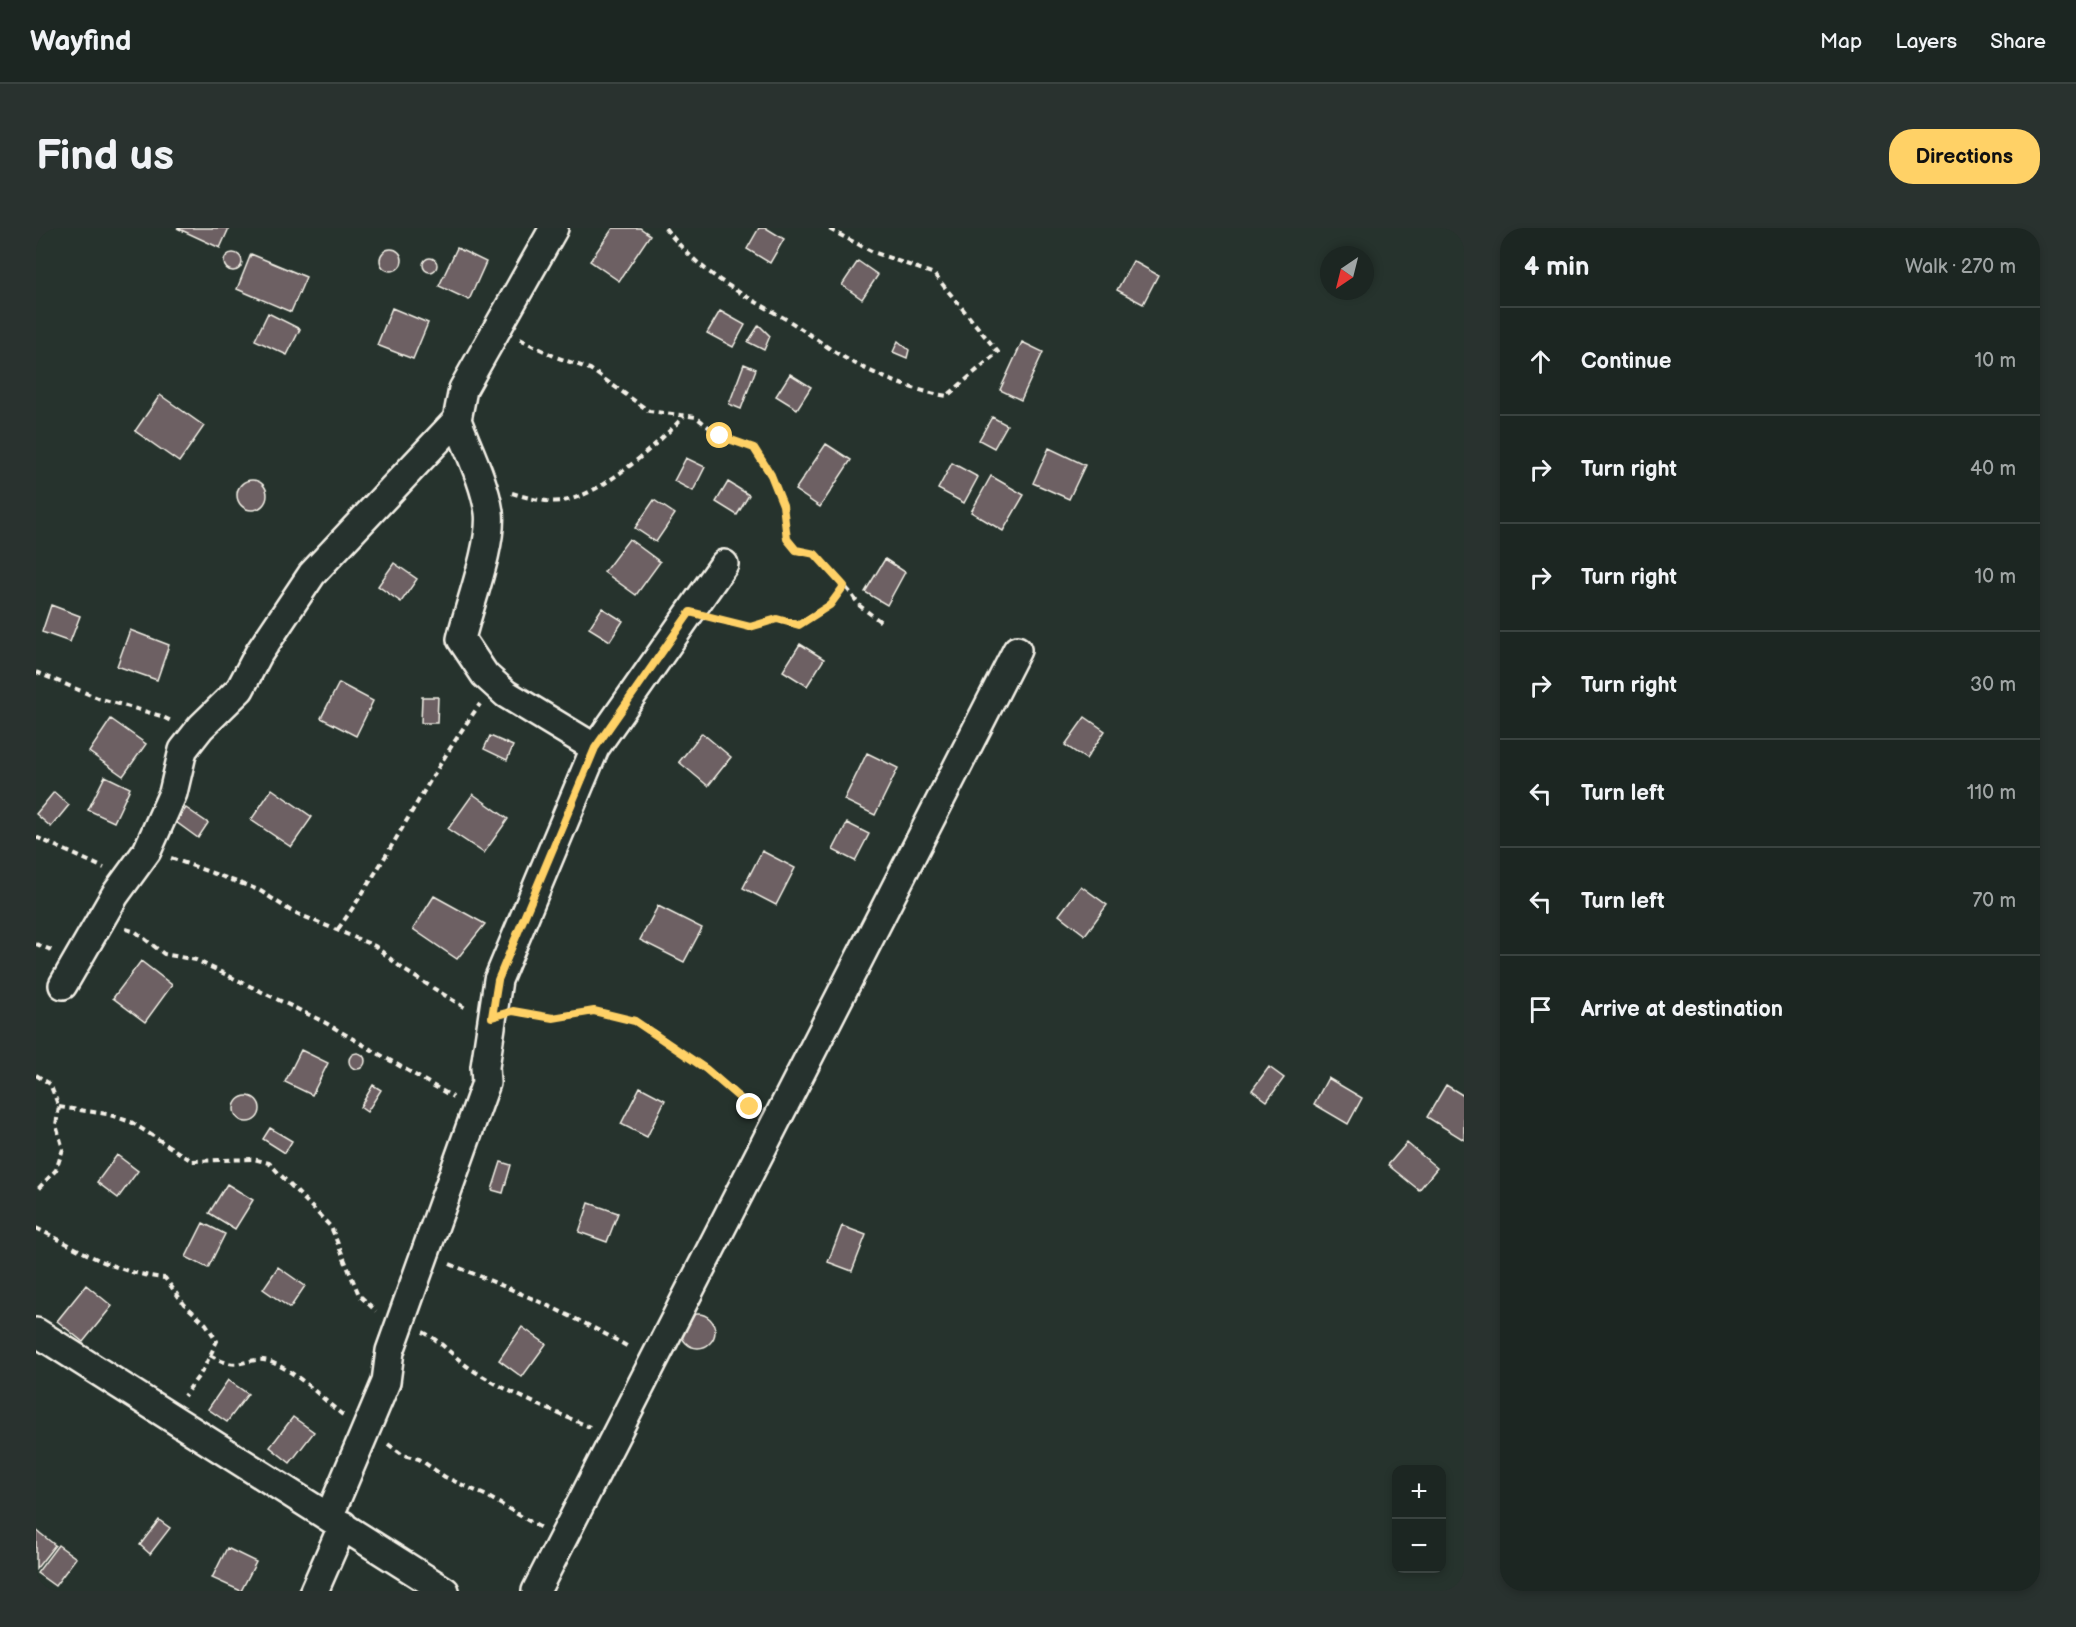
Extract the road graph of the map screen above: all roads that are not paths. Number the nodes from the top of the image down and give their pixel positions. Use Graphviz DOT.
graph roads {
  1 [pos="554,228"];
  2 [pos="457,420"];
  3 [pos="724,564"];
  4 [pos="1017,650"];
  5 [pos="595,748"];
  6 [pos="63,985"];
  7 [pos="36,1332"];
  8 [pos="336,1521"];
  9 [pos="314,1591"];
  10 [pos="445,1591"];
  11 [pos="536,1591"];
  1 -- 2 [label="street"];
  2 -- 5 [label="street"];
  2 -- 6 [label="street"];
  3 -- 5 [label="street"];
  4 -- 11 [label="street"];
  5 -- 8 [label="street"];
  7 -- 8 [label="street"];
  8 -- 9 [label="street"];
  8 -- 10 [label="street"];
}
